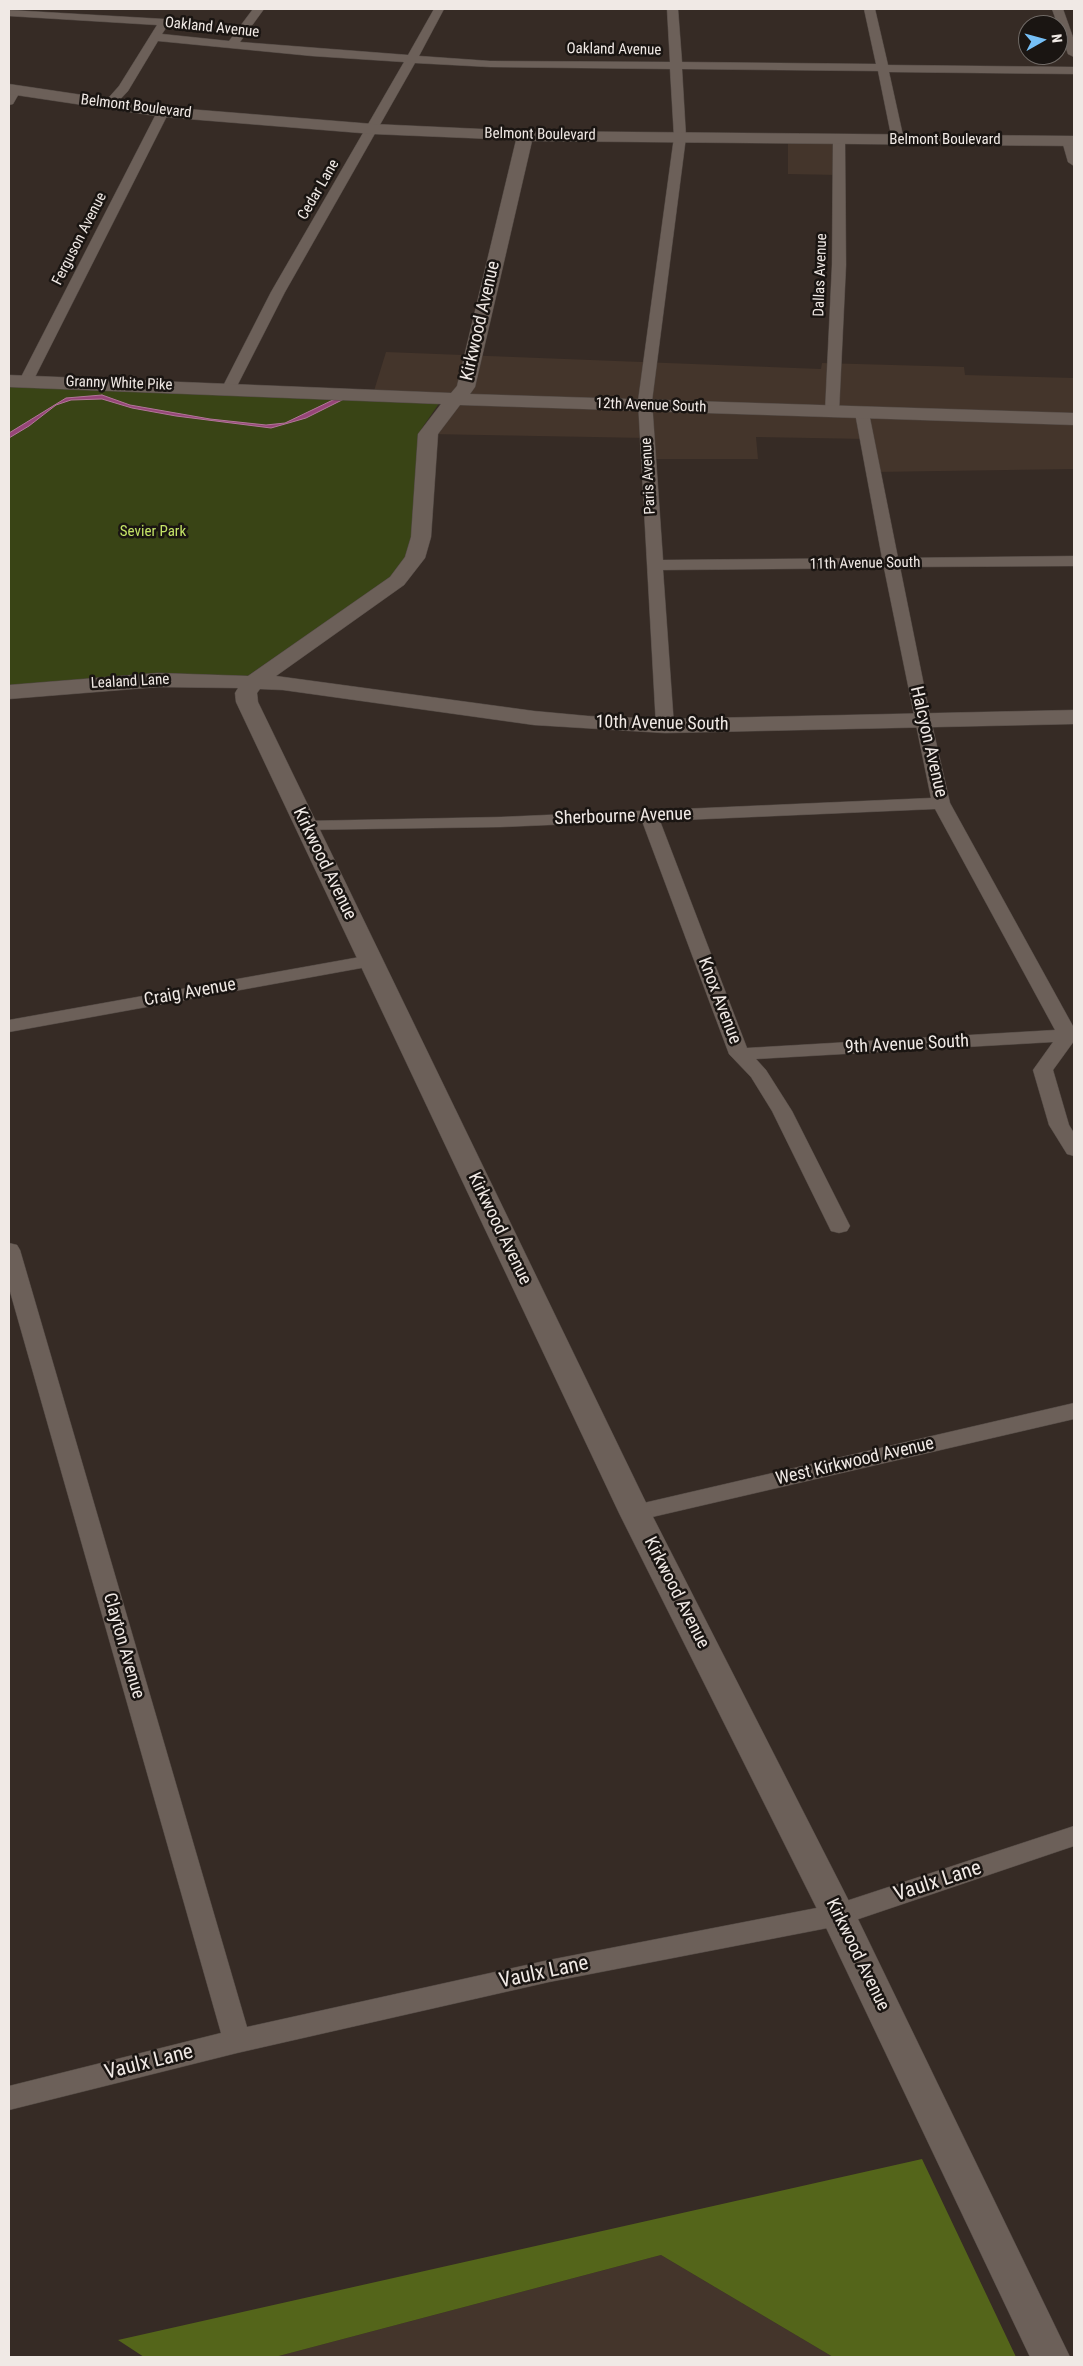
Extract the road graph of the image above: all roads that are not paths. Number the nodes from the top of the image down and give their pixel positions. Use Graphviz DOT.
graph roads {
  1 [pos="258,9"];
  2 [pos="439,9"];
  3 [pos="673,9"];
  4 [pos="870,9"];
  5 [pos="1057,9"];
  6 [pos="9,13"];
  7 [pos="155,37"];
  8 [pos="232,45"];
  9 [pos="1074,54"];
  10 [pos="411,60"];
  11 [pos="676,66"];
  12 [pos="882,69"];
  13 [pos="1074,70"];
  14 [pos="11,93"];
  15 [pos="109,104"];
  16 [pos="164,112"];
  17 [pos="373,130"];
  18 [pos="525,136"];
  19 [pos="680,137"];
  20 [pos="839,139"];
  21 [pos="898,140"];
  22 [pos="1071,141"];
  23 [pos="1074,162"];
  24 [pos="17,381"];
  25 [pos="229,388"];
  26 [pos="458,399"];
  27 [pos="645,406"];
  28 [pos="832,412"];
  29 [pos="862,413"];
  30 [pos="1074,419"];
  31 [pos="1074,561"];
  32 [pos="892,563"];
  33 [pos="656,565"];
  34 [pos="252,682"];
  35 [pos="9,692"];
  36 [pos="1074,717"];
  37 [pos="922,720"];
  38 [pos="665,726"];
  39 [pos="941,803"];
  40 [pos="650,816"];
  41 [pos="305,826"];
  42 [pos="371,961"];
  43 [pos="9,1026"];
  44 [pos="1071,1035"];
  45 [pos="740,1054"];
  46 [pos="1074,1150"];
  47 [pos="839,1226"];
  48 [pos="9,1250"];
  49 [pos="1074,1411"];
  50 [pos="635,1512"];
  51 [pos="1074,1836"];
  52 [pos="838,1915"];
  53 [pos="237,2041"];
  54 [pos="9,2098"];
  55 [pos="1050,2357"];
  1 -- 8 [label="street"];
  2 -- 10 [label="street, Cedar Lane"];
  3 -- 11 [label="street, Paris Avenue"];
  4 -- 12 [label="street"];
  5 -- 9 [label="street"];
  6 -- 7 [label="street, Oakland Avenue"];
  7 -- 8 [label="street, Oakland Avenue"];
  7 -- 15 [label="street"];
  8 -- 10 [label="street, Oakland Avenue"];
  10 -- 11 [label="street, Oakland Avenue"];
  10 -- 17 [label="street, Cedar Lane"];
  11 -- 12 [label="street, Oakland Avenue"];
  11 -- 19 [label="street, Paris Avenue"];
  12 -- 13 [label="street, Oakland Avenue"];
  12 -- 21 [label="street"];
  14 -- 15 [label="street, Belmont Boulevard"];
  15 -- 16 [label="street, Belmont Boulevard"];
  16 -- 17 [label="street, Belmont Boulevard"];
  16 -- 24 [label="street, Ferguson Avenue"];
  17 -- 18 [label="street, Belmont Boulevard"];
  17 -- 25 [label="street, Cedar Lane"];
  18 -- 19 [label="street, Belmont Boulevard"];
  18 -- 26 [label="street, Kirkwood Avenue"];
  19 -- 20 [label="street, Belmont Boulevard"];
  19 -- 27 [label="street, Paris Avenue"];
  20 -- 21 [label="street, Belmont Boulevard"];
  20 -- 28 [label="street, Dallas Avenue"];
  21 -- 22 [label="street, Belmont Boulevard"];
  22 -- 23 [label="street"];
  24 -- 25 [label="street, Granny White Pike"];
  25 -- 26 [label="street, 12th Avenue South"];
  26 -- 27 [label="street, 12th Avenue South"];
  26 -- 34 [label="street, Kirkwood Avenue"];
  27 -- 28 [label="street, 12th Avenue South"];
  27 -- 33 [label="street, Paris Avenue"];
  28 -- 29 [label="street, 12th Avenue South"];
  29 -- 30 [label="street, 12th Avenue South"];
  29 -- 32 [label="street, Halcyon Avenue"];
  31 -- 32 [label="street, 11th Avenue South"];
  32 -- 33 [label="street, 11th Avenue South"];
  32 -- 37 [label="street, Halcyon Avenue"];
  33 -- 38 [label="street, Paris Avenue"];
  34 -- 35 [label="street, Lealand Lane"];
  34 -- 38 [label="street, 10th Avenue South"];
  34 -- 41 [label="street, Kirkwood Avenue"];
  36 -- 37 [label="street, 10th Avenue South"];
  37 -- 38 [label="street, 10th Avenue South"];
  37 -- 39 [label="street, Halcyon Avenue"];
  39 -- 40 [label="street, Sherbourne Avenue"];
  39 -- 44 [label="street, Halcyon Avenue"];
  40 -- 41 [label="street, Sherbourne Avenue"];
  40 -- 45 [label="street, Knox Avenue"];
  41 -- 42 [label="street, Kirkwood Avenue"];
  42 -- 43 [label="street, Craig Avenue"];
  42 -- 50 [label="street, Kirkwood Avenue"];
  44 -- 45 [label="street, 9th Avenue South"];
  44 -- 46 [label="street"];
  45 -- 47 [label="street, Knox Avenue"];
  48 -- 53 [label="street, Clayton Avenue"];
  49 -- 50 [label="street, West Kirkwood Avenue"];
  50 -- 52 [label="street, Kirkwood Avenue"];
  51 -- 52 [label="street, Vaulx Lane"];
  52 -- 53 [label="street, Vaulx Lane"];
  52 -- 55 [label="street, Kirkwood Avenue"];
  53 -- 54 [label="street, Vaulx Lane"];
}
